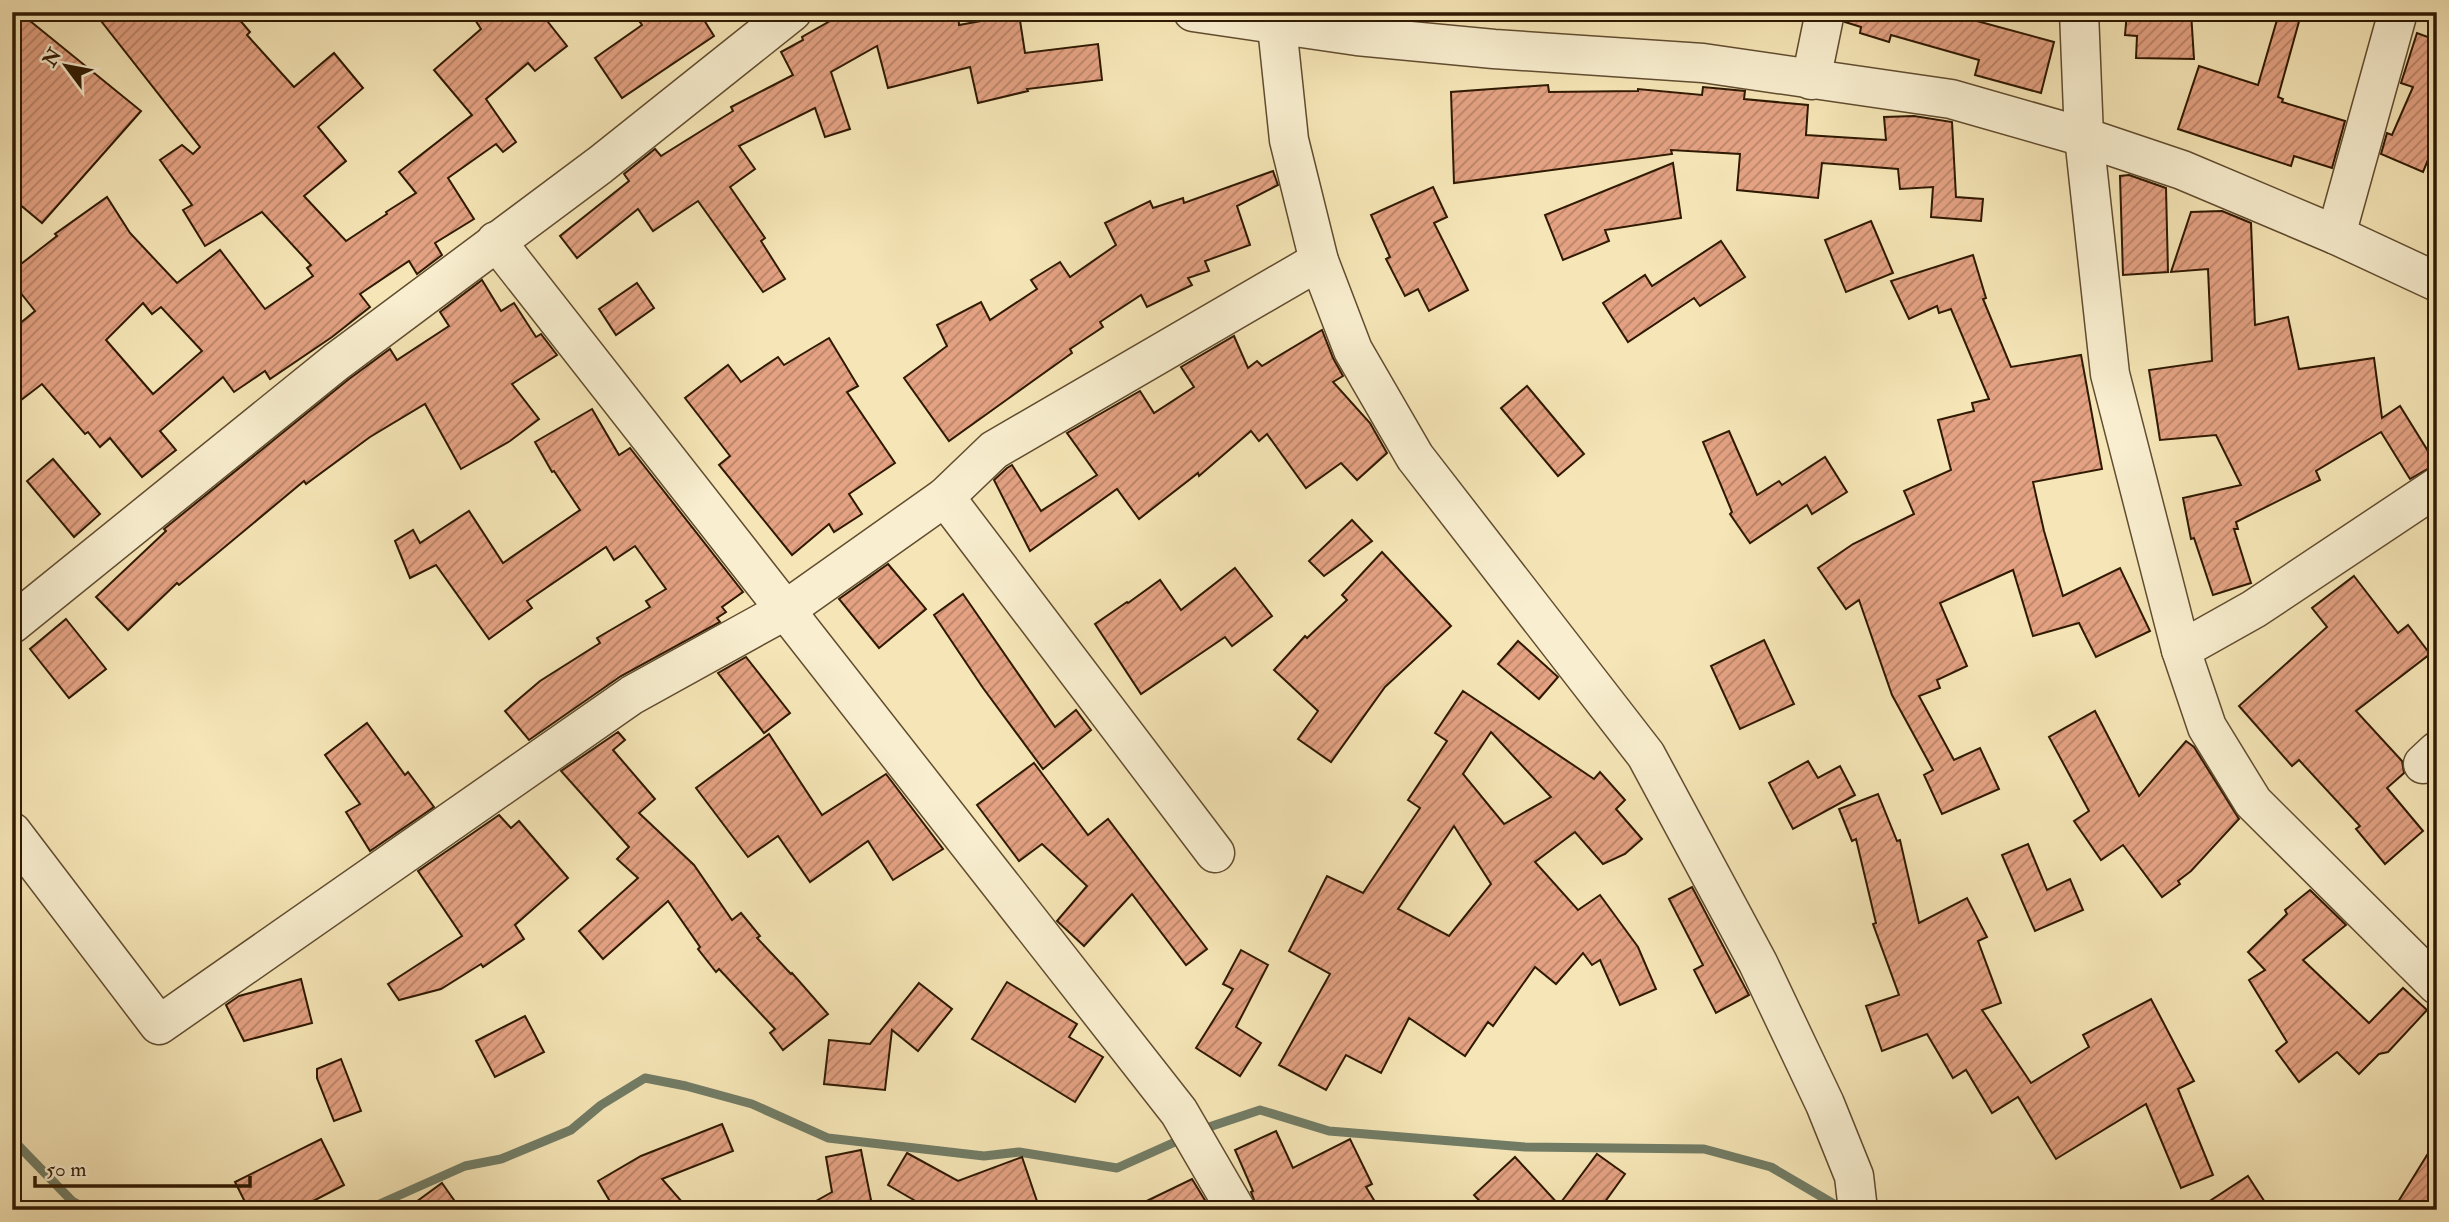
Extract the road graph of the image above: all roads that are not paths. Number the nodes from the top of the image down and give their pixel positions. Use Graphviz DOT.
graph roads {
  1 [pos="792,12"];
  2 [pos="1193,12"];
  3 [pos="1825,12"];
  4 [pos="2079,12"];
  5 [pos="2398,12"];
  6 [pos="1363,24"];
  7 [pos="1277,26"];
  8 [pos="1811,80"];
  9 [pos="2084,137"];
  10 [pos="2336,235"];
  11 [pos="496,241"];
  12 [pos="1319,261"];
  13 [pos="2437,282"];
  14 [pos="2437,487"];
  15 [pos="945,497"];
  16 [pos="784,611"];
  17 [pos="12,624"];
  18 [pos="2181,650"];
  19 [pos="12,832"];
  20 [pos="1215,853"];
  21 [pos="2437,985"];
  22 [pos="1229,1208"];
  23 [pos="1858,1210"];
  1 -- 11 [label="street"];
  2 -- 7 [label="street"];
  3 -- 8 [label="street"];
  4 -- 9 [label="street"];
  5 -- 10 [label="street"];
  6 -- 7 [label="street"];
  6 -- 8 [label="street"];
  7 -- 12 [label="street"];
  8 -- 9 [label="street"];
  9 -- 10 [label="street"];
  9 -- 18 [label="street"];
  10 -- 13 [label="street"];
  11 -- 16 [label="street"];
  11 -- 17 [label="street"];
  12 -- 15 [label="street"];
  12 -- 23 [label="street"];
  14 -- 18 [label="street"];
  15 -- 16 [label="street"];
  15 -- 20 [label="street"];
  16 -- 19 [label="street"];
  16 -- 22 [label="street"];
  18 -- 21 [label="street"];
}
